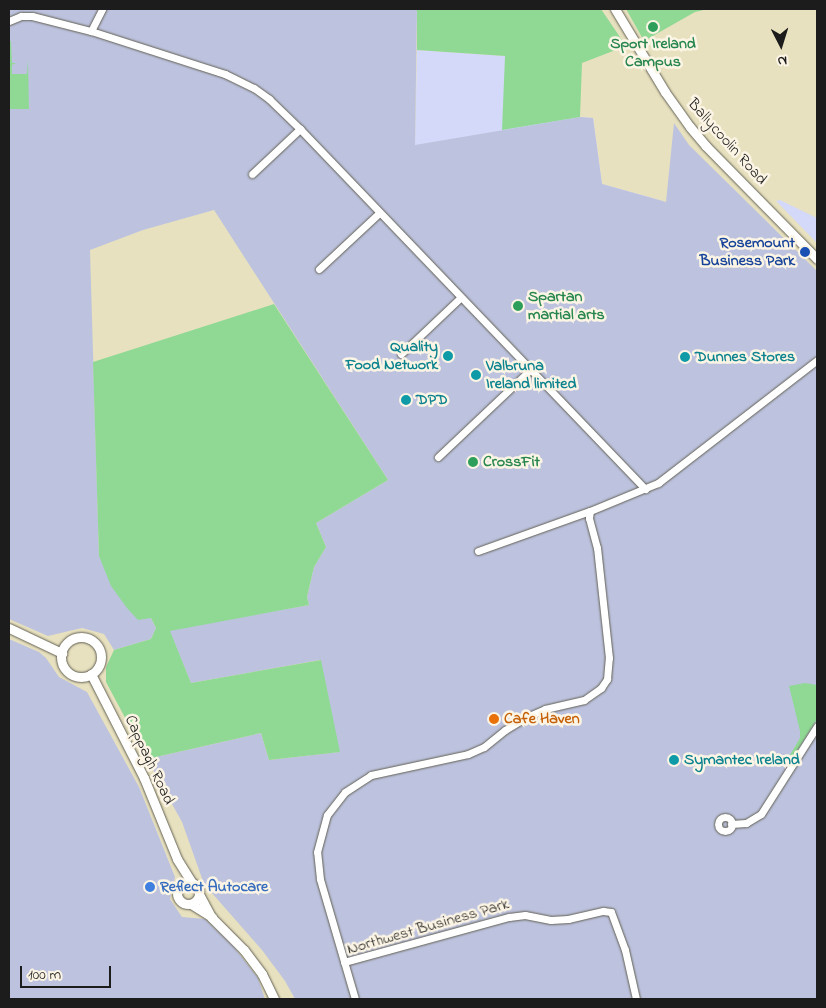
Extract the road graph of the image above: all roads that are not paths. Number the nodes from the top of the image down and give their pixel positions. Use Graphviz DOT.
graph roads {
  1 [pos="102,9"];
  2 [pos="615,9"];
  3 [pos="9,21"];
  4 [pos="90,30"];
  5 [pos="300,129"];
  6 [pos="252,174"];
  7 [pos="379,213"];
  8 [pos="817,259"];
  9 [pos="319,269"];
  10 [pos="460,298"];
  11 [pos="401,354"];
  12 [pos="817,360"];
  13 [pos="530,370"];
  14 [pos="438,457"];
  15 [pos="645,489"];
  16 [pos="590,511"];
  17 [pos="478,551"];
  18 [pos="9,628"];
  19 [pos="62,652"];
  20 [pos="91,674"];
  21 [pos="817,726"];
  22 [pos="731,824"];
  23 [pos="177,859"];
  24 [pos="192,883"];
  25 [pos="179,886"];
  26 [pos="199,894"];
  27 [pos="191,904"];
  28 [pos="212,918"];
  29 [pos="344,962"];
  30 [pos="274,999"];
  31 [pos="355,999"];
  32 [pos="636,999"];
  1 -- 4 [label="street"];
  2 -- 8 [label="street, Ballycoolin Road"];
  3 -- 4 [label="street"];
  4 -- 5 [label="street"];
  5 -- 6 [label="street"];
  5 -- 7 [label="street"];
  7 -- 9 [label="street"];
  7 -- 10 [label="street"];
  10 -- 11 [label="street"];
  10 -- 13 [label="street"];
  12 -- 15 [label="street"];
  13 -- 14 [label="street"];
  13 -- 15 [label="street"];
  15 -- 16 [label="street"];
  16 -- 17 [label="street"];
  16 -- 29 [label="street"];
  18 -- 19 [label="street"];
  19 -- 20 [label="street"];
  19 -- 20 [label="street"];
  20 -- 23 [label="street, Cappagh Road"];
  21 -- 22 [label="street"];
  23 -- 24 [label="street, Cappagh Road"];
  23 -- 25 [label="street, Cappagh Road"];
  24 -- 25 [label="street"];
  24 -- 26 [label="street, Cappagh Road"];
  25 -- 27 [label="street, Cappagh Road"];
  26 -- 27 [label="street"];
  26 -- 28 [label="street, Cappagh Road"];
  27 -- 28 [label="street, Cappagh Road"];
  28 -- 30 [label="street, Cappagh Road"];
  29 -- 31 [label="street, Northwest Business Park"];
  29 -- 32 [label="street, Northwest Business Park"];
}
